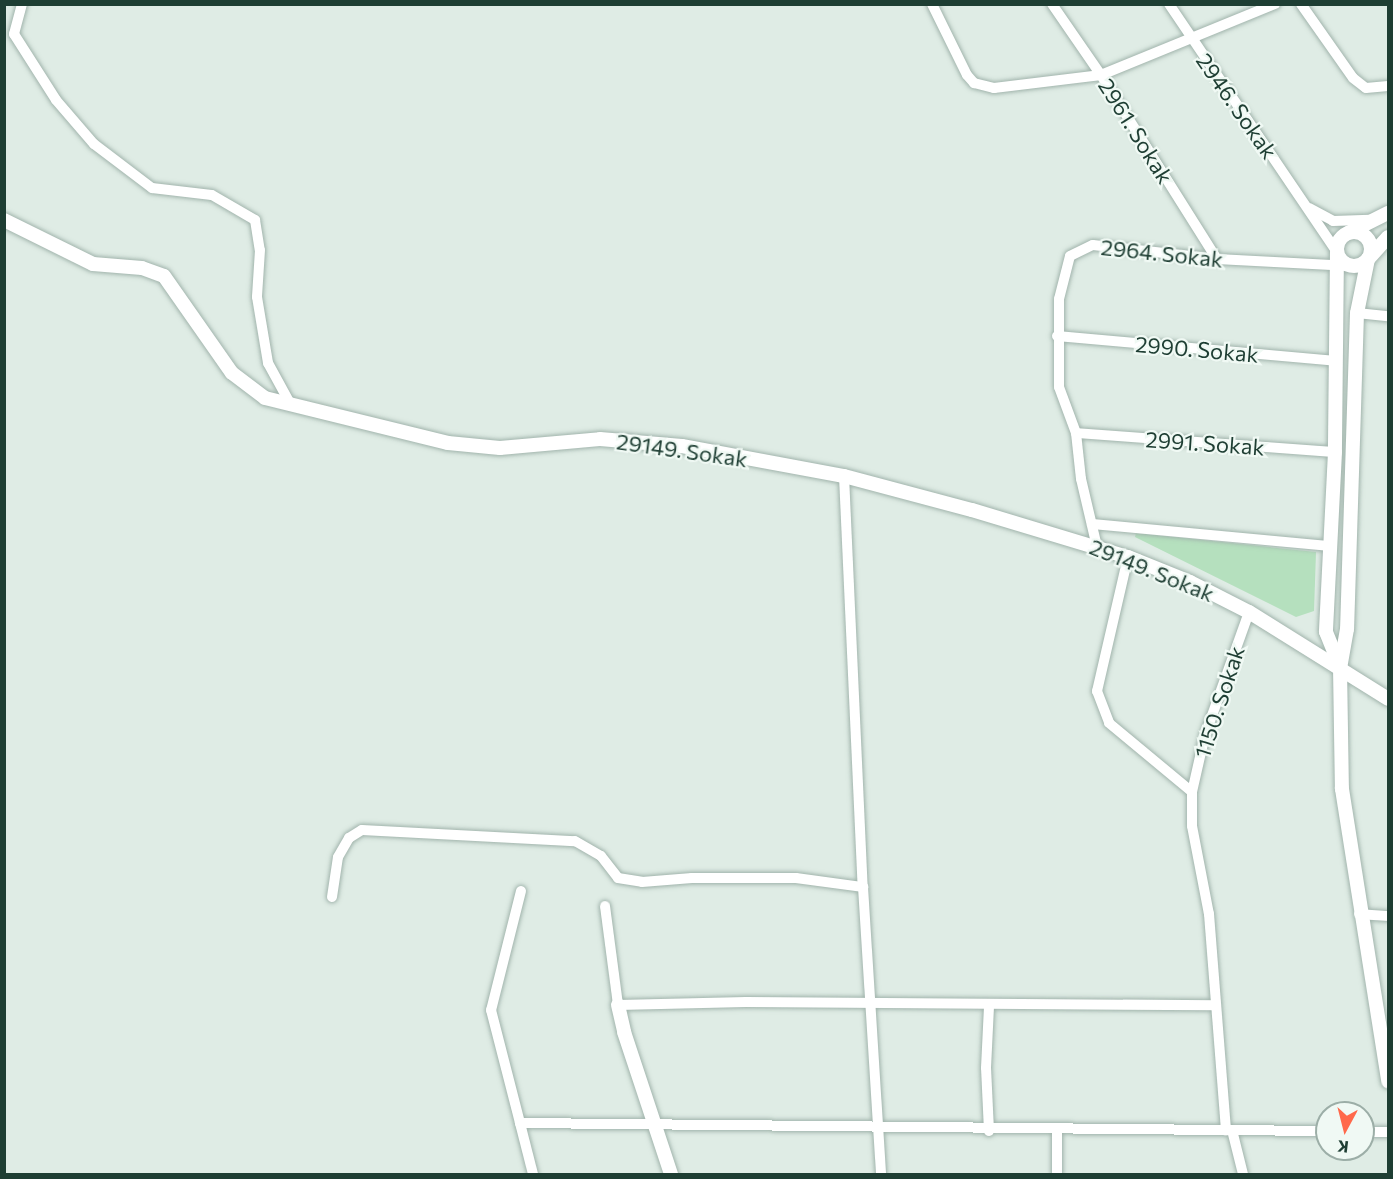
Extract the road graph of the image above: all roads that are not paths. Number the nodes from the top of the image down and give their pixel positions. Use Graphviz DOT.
graph roads {
  1 [pos="22,4"];
  2 [pos="932,4"];
  3 [pos="1052,4"];
  4 [pos="1169,4"];
  5 [pos="1275,4"];
  6 [pos="1301,4"];
  7 [pos="1190,38"];
  8 [pos="1101,75"];
  9 [pos="1389,86"];
  10 [pos="1307,206"];
  11 [pos="1389,213"];
  12 [pos="4,220"];
  13 [pos="1370,220"];
  14 [pos="1333,221"];
  15 [pos="1348,233"];
  16 [pos="1389,237"];
  17 [pos="1217,259"];
  18 [pos="1337,259"];
  19 [pos="1368,259"];
  20 [pos="1357,313"];
  21 [pos="1389,316"];
  22 [pos="1058,336"];
  23 [pos="1336,361"];
  24 [pos="291,405"];
  25 [pos="1076,433"];
  26 [pos="1335,452"];
  27 [pos="844,476"];
  28 [pos="1092,524"];
  29 [pos="1331,546"];
  30 [pos="1097,547"];
  31 [pos="1128,557"];
  32 [pos="1249,612"];
  33 [pos="1340,666"];
  34 [pos="1389,699"];
  35 [pos="1192,792"];
  36 [pos="862,887"];
  37 [pos="521,891"];
  38 [pos="332,897"];
  39 [pos="605,906"];
  40 [pos="1359,914"];
  41 [pos="1389,916"];
  42 [pos="873,1003"];
  43 [pos="618,1005"];
  44 [pos="1216,1005"];
  45 [pos="989,1006"];
  46 [pos="1389,1081"];
  47 [pos="520,1123"];
  48 [pos="654,1128"];
  49 [pos="880,1129"];
  50 [pos="1229,1130"];
  51 [pos="989,1131"];
  52 [pos="1057,1131"];
  53 [pos="1315,1131"];
  54 [pos="533,1174"];
  55 [pos="671,1174"];
  56 [pos="881,1174"];
  57 [pos="1057,1174"];
  58 [pos="1243,1174"];
  1 -- 24 [label="street"];
  2 -- 8 [label="street"];
  3 -- 8 [label="street, 2961. Sokak"];
  4 -- 7 [label="street, 2946. Sokak"];
  5 -- 7 [label="street"];
  6 -- 9 [label="street"];
  7 -- 8 [label="street"];
  7 -- 10 [label="street, 2946. Sokak"];
  8 -- 17 [label="street, 2961. Sokak"];
  10 -- 14 [label="street"];
  10 -- 18 [label="street, 2946. Sokak"];
  11 -- 13 [label="street"];
  12 -- 24 [label="street, 29149. Sokak"];
  13 -- 14 [label="street"];
  13 -- 15 [label="street"];
  14 -- 15 [label="street"];
  15 -- 18 [label="street"];
  15 -- 19 [label="street"];
  16 -- 19 [label="street"];
  17 -- 18 [label="street, 2964. Sokak"];
  17 -- 22 [label="street, 2964. Sokak"];
  18 -- 19 [label="street"];
  18 -- 23 [label="street"];
  19 -- 20 [label="street"];
  20 -- 21 [label="street"];
  20 -- 33 [label="street"];
  22 -- 23 [label="street, 2990. Sokak"];
  22 -- 25 [label="street, 2964. Sokak"];
  23 -- 26 [label="street"];
  24 -- 27 [label="street, 29149. Sokak"];
  25 -- 26 [label="street, 2991. Sokak"];
  25 -- 28 [label="street, 2964. Sokak"];
  26 -- 29 [label="street"];
  27 -- 30 [label="street, 29149. Sokak"];
  27 -- 36 [label="street"];
  28 -- 29 [label="street"];
  28 -- 30 [label="street, 2964. Sokak"];
  29 -- 33 [label="street"];
  30 -- 31 [label="street, 29149. Sokak"];
  31 -- 32 [label="street, 29149. Sokak"];
  31 -- 35 [label="street"];
  32 -- 33 [label="street, 29149. Sokak"];
  32 -- 35 [label="street, 1150. Sokak"];
  33 -- 34 [label="street, 29149. Sokak"];
  33 -- 40 [label="street"];
  35 -- 44 [label="street, 1150. Sokak"];
  36 -- 38 [label="street"];
  36 -- 42 [label="street"];
  37 -- 47 [label="street"];
  39 -- 43 [label="street"];
  40 -- 41 [label="street"];
  40 -- 46 [label="street"];
  42 -- 43 [label="street"];
  42 -- 45 [label="street"];
  42 -- 49 [label="street"];
  43 -- 48 [label="street"];
  44 -- 45 [label="street"];
  44 -- 50 [label="street, 1150. Sokak"];
  45 -- 51 [label="street"];
  47 -- 48 [label="street"];
  47 -- 54 [label="street"];
  48 -- 49 [label="street"];
  48 -- 55 [label="street"];
  49 -- 51 [label="street"];
  49 -- 56 [label="street"];
  50 -- 52 [label="street"];
  50 -- 53 [label="street"];
  50 -- 58 [label="street, 1150. Sokak"];
  51 -- 52 [label="street"];
  52 -- 57 [label="street"];
}
